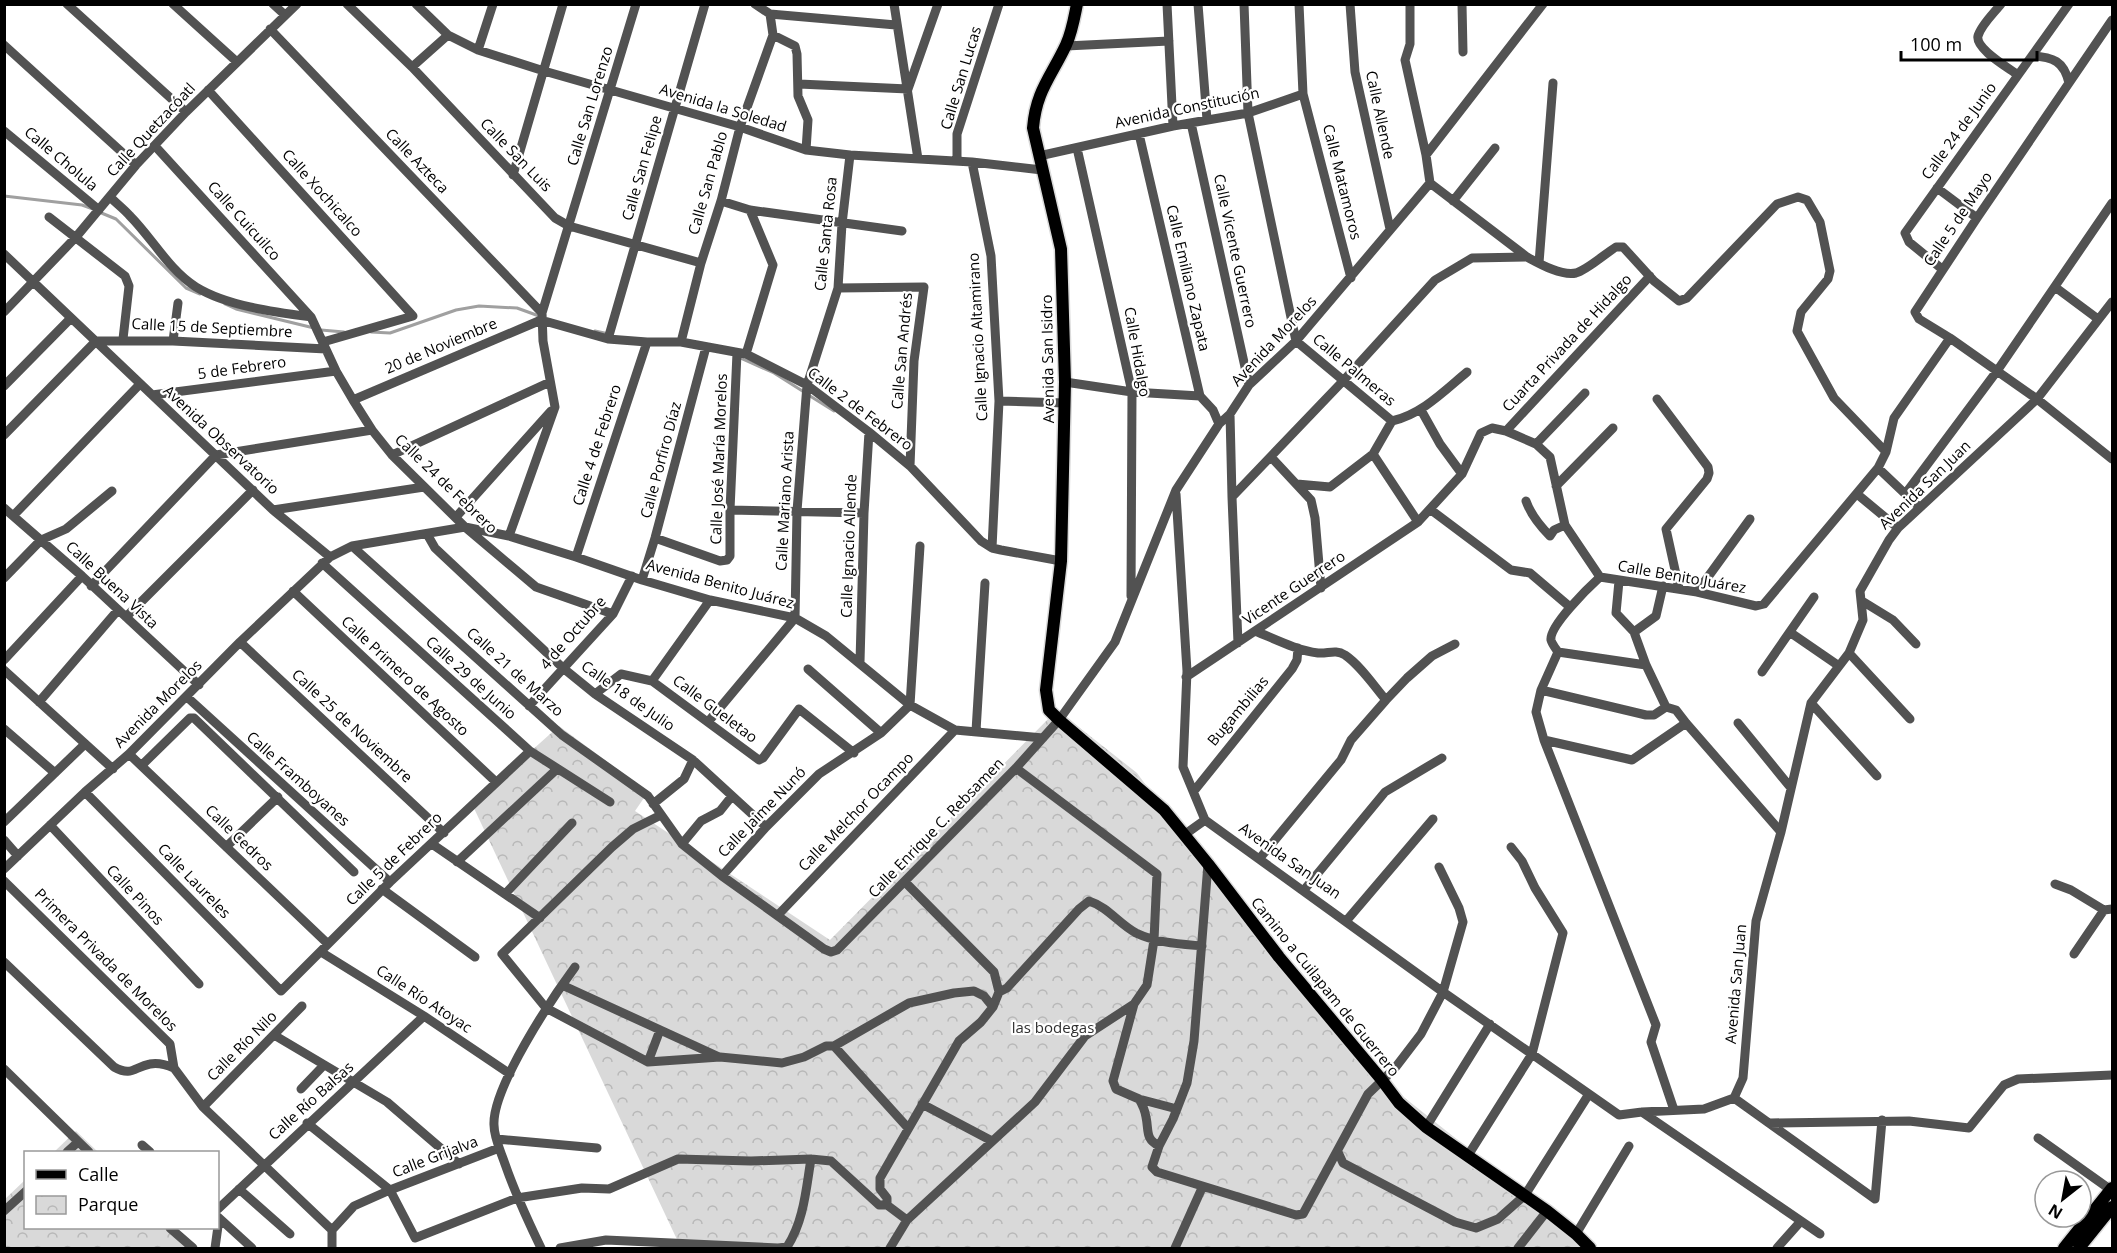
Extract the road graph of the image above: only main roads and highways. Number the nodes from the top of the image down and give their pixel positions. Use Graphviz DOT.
graph roads {
  1 [pos="1077,4"];
  2 [pos="1059,720"];
  3 [pos="2112,1189"];
  4 [pos="2112,1207"];
  5 [pos="1590,1248"];
  6 [pos="2064,1248"];
  7 [pos="2079,1248"];
  1 -- 2 [label="main road, Avenida San Isidro"];
  2 -- 5 [label="main road, Camino a Cuilapam de Guerrero"];
  3 -- 6 [label="main road"];
  4 -- 7 [label="main road"];
}
